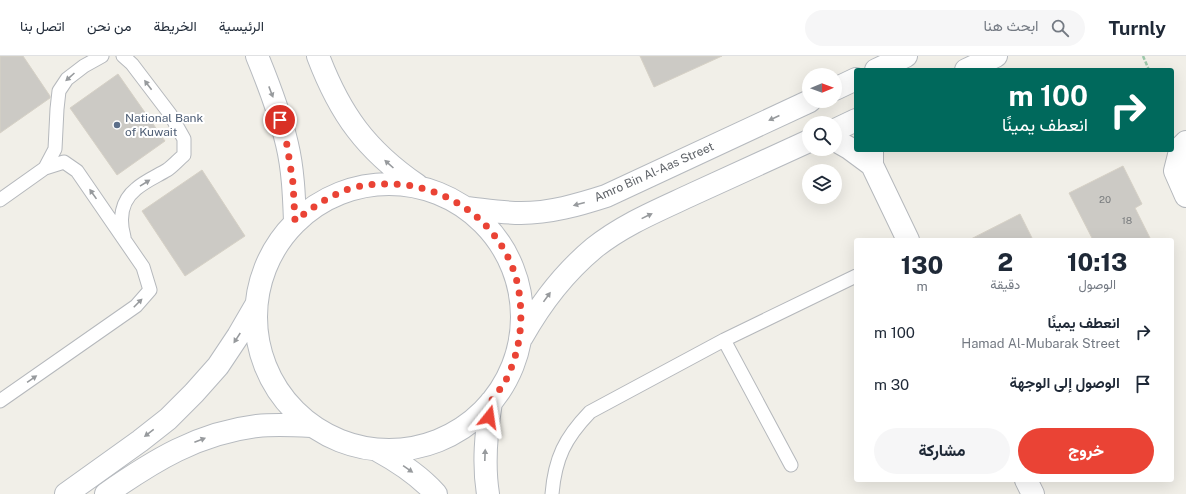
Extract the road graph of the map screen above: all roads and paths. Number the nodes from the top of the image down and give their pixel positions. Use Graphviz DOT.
graph roads {
  1 [pos="102,56"];
  2 [pos="123,56"];
  3 [pos="257,56"];
  4 [pos="318,56"];
  5 [pos="906,56"];
  6 [pos="996,56"];
  7 [pos="1143,56"];
  8 [pos="880,68"];
  9 [pos="970,68"];
  10 [pos="1148,68"];
  11 [pos="854,80"];
  12 [pos="842,86"];
  13 [pos="802,105"];
  14 [pos="854,121"];
  15 [pos="842,127"];
  16 [pos="1186,142"];
  17 [pos="802,144"];
  18 [pos="842,144"];
  19 [pos="854,150"];
  20 [pos="859,152"];
  21 [pos="872,157"];
  22 [pos="45,168"];
  23 [pos="420,187"];
  24 [pos="1186,196"];
  25 [pos="0,200"];
  26 [pos="466,208"];
  27 [pos="295,221"];
  28 [pos="907,238"];
  29 [pos="125,240"];
  30 [pos="854,277"];
  31 [pos="256,304"];
  32 [pos="724,340"];
  33 [pos="519,342"];
  34 [pos="0,401"];
  35 [pos="491,402"];
  36 [pos="312,426"];
  37 [pos="376,450"];
  38 [pos="791,465"];
  39 [pos="1027,482"];
  40 [pos="66,494"];
  41 [pos="106,494"];
  42 [pos="436,494"];
  43 [pos="488,494"];
  44 [pos="552,494"];
  45 [pos="1033,494"];
  1 -- 22 [label="lane, one-way"];
  29 -- 2 [label="lane, one-way"];
  3 -- 27 [label="main road, one-way"];
  23 -- 4 [label="main road, one-way"];
  5 -- 8 [label="main road"];
  6 -- 9 [label="main road"];
  7 -- 10 [label="path"];
  11 -- 12 [label="main road"];
  13 -- 26 [label="main road, Amro Bin Al-Aas Street, one-way"];
  14 -- 15 [label="main road"];
  16 -- 24 [label="main road"];
  33 -- 17 [label="main road, one-way"];
  18 -- 19 [label="main road"];
  20 -- 21 [label="main road"];
  21 -- 28 [label="main road"];
  22 -- 25 [label="lane"];
  29 -- 22 [label="lane, one-way"];
  23 -- 26 [label="main road"];
  23 -- 27 [label="main road"];
  26 -- 33 [label="main road"];
  27 -- 31 [label="main road"];
  34 -- 29 [label="lane, one-way"];
  30 -- 32 [label="lane"];
  31 -- 36 [label="main road"];
  31 -- 40 [label="main road, one-way"];
  32 -- 38 [label="lane"];
  32 -- 44 [label="lane"];
  33 -- 35 [label="main road"];
  35 -- 37 [label="main road"];
  43 -- 35 [label="main road, one-way"];
  36 -- 37 [label="main road"];
  41 -- 36 [label="main road, one-way"];
  37 -- 42 [label="main road, one-way"];
  39 -- 45 [label="main road"];
}
